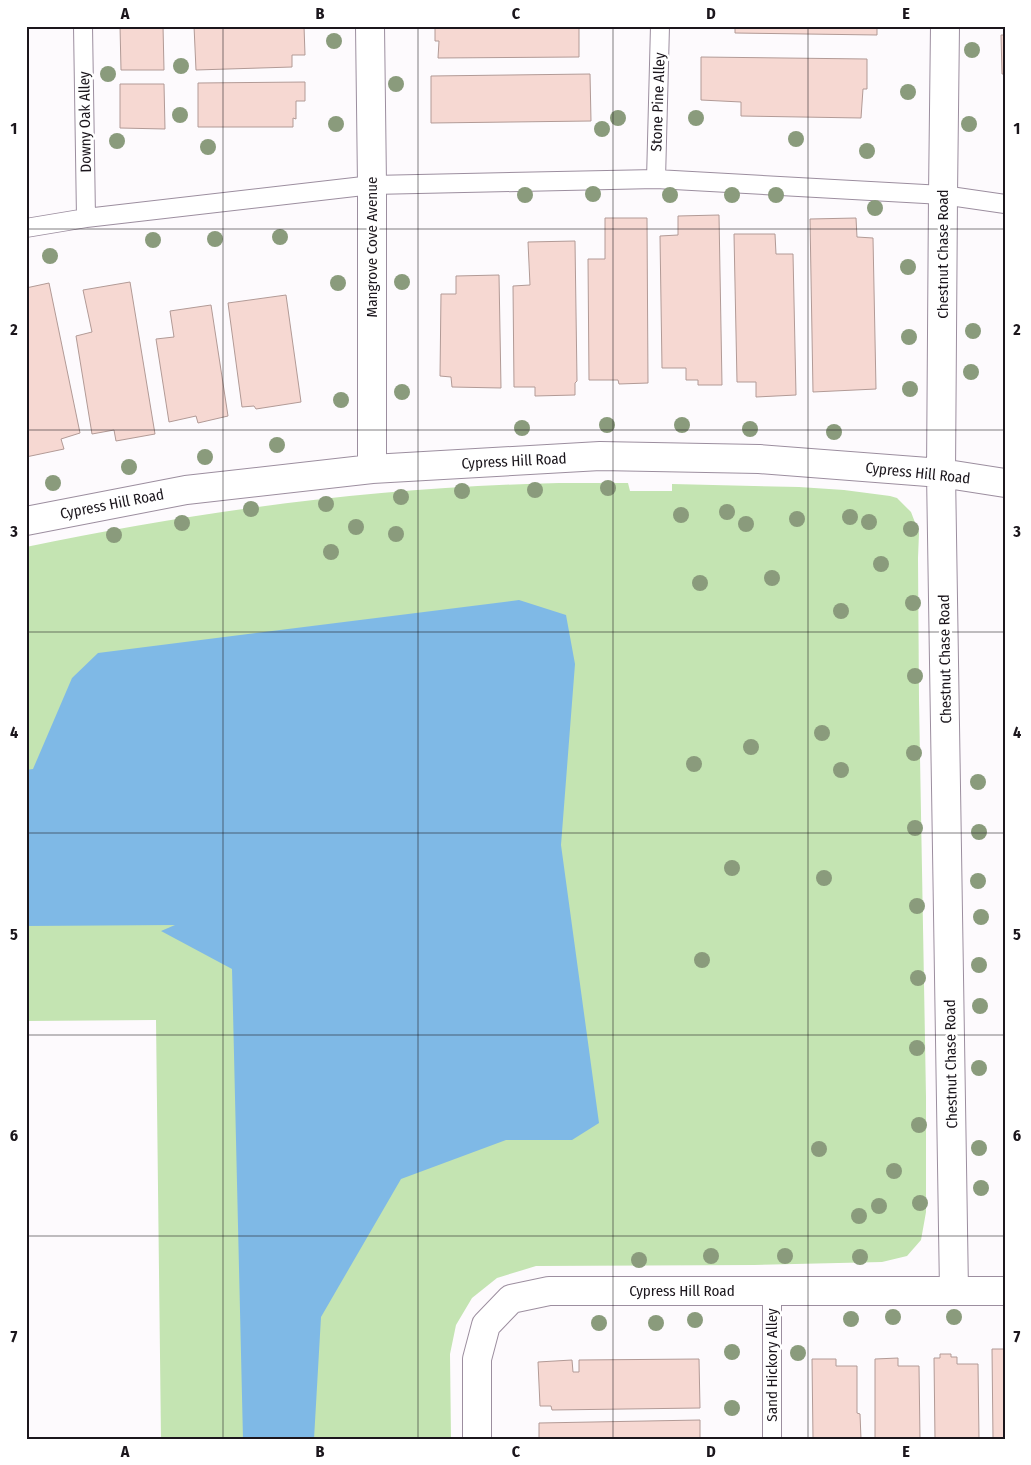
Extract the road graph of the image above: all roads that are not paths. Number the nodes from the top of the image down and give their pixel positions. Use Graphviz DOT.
graph roads {
  1 [pos="83,26"];
  2 [pos="370,26"];
  3 [pos="660,26"];
  4 [pos="945,26"];
  5 [pos="656,179"];
  6 [pos="372,185"];
  7 [pos="942,195"];
  8 [pos="1005,204"];
  9 [pos="86,218"];
  10 [pos="26,228"];
  11 [pos="372,469"];
  12 [pos="941,473"];
  13 [pos="1005,483"];
  14 [pos="26,521"];
  15 [pos="772,1291"];
  16 [pos="954,1291"];
  17 [pos="1005,1291"];
  18 [pos="477,1439"];
  19 [pos="772,1439"];
  1 -- 9 [label="lane, Downy Oak Alley"];
  2 -- 6 [label="street, Mangrove Cove Avenue"];
  3 -- 5 [label="lane, Stone Pine Alley"];
  4 -- 7 [label="street, Chestnut Chase Road"];
  5 -- 6 [label="lane"];
  5 -- 7 [label="lane"];
  6 -- 9 [label="lane"];
  6 -- 11 [label="street, Mangrove Cove Avenue"];
  7 -- 8 [label="lane"];
  7 -- 12 [label="street, Chestnut Chase Road"];
  9 -- 10 [label="lane"];
  11 -- 12 [label="street, Cypress Hill Road"];
  11 -- 14 [label="street, Cypress Hill Road"];
  12 -- 13 [label="street, Cypress Hill Road"];
  12 -- 16 [label="street, Chestnut Chase Road"];
  15 -- 16 [label="street, Cypress Hill Road"];
  15 -- 18 [label="street, Cypress Hill Road"];
  15 -- 19 [label="lane, Sand Hickory Alley"];
  16 -- 17 [label="street, Cypress Hill Road"];
}
